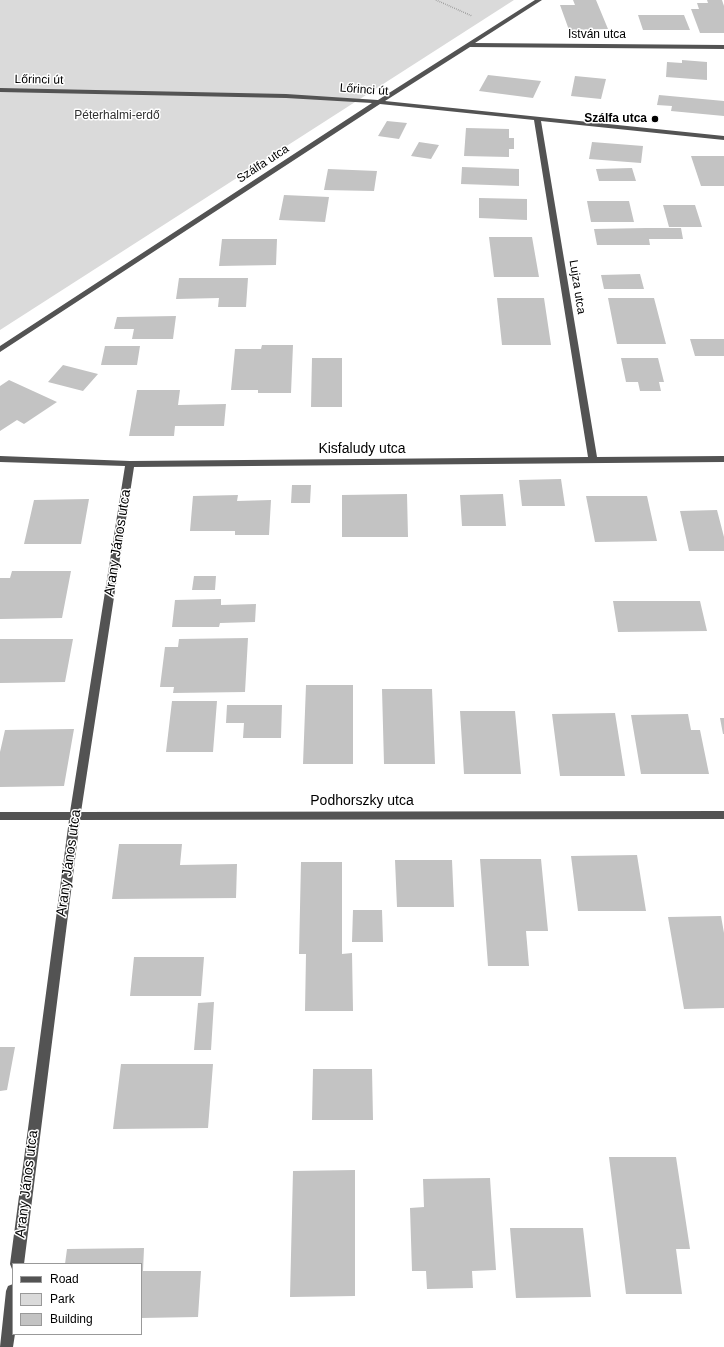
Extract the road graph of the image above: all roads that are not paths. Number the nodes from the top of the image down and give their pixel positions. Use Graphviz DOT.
graph roads {
  1 [pos="539,0"];
  2 [pos="470,45"];
  3 [pos="724,47"];
  4 [pos="0,90"];
  5 [pos="379,102"];
  6 [pos="537,119"];
  7 [pos="724,138"];
  8 [pos="0,350"];
  9 [pos="0,459"];
  10 [pos="724,459"];
  11 [pos="592,460"];
  12 [pos="130,464"];
  13 [pos="724,815"];
  14 [pos="0,816"];
  15 [pos="75,816"];
  16 [pos="16,1263"];
  17 [pos="12,1299"];
  18 [pos="6,1347"];
  1 -- 2 [label="street, Szálfa utca"];
  2 -- 3 [label="street, István utca"];
  2 -- 5 [label="street, Szálfa utca"];
  4 -- 5 [label="street, Lőrinci út"];
  5 -- 6 [label="street, Lőrinci út"];
  5 -- 8 [label="street, Szálfa utca"];
  6 -- 7 [label="street, Lőrinci út"];
  6 -- 11 [label="street, Lujza utca"];
  9 -- 12 [label="street, Kisfaludy utca"];
  10 -- 11 [label="street, Kisfaludy utca"];
  11 -- 12 [label="street, Kisfaludy utca"];
  12 -- 15 [label="street, Arany János utca"];
  13 -- 15 [label="street, Podhorszky utca"];
  14 -- 15 [label="street, Podhorszky utca"];
  15 -- 16 [label="street, Arany János utca"];
  17 -- 18 [label="street"];
}
